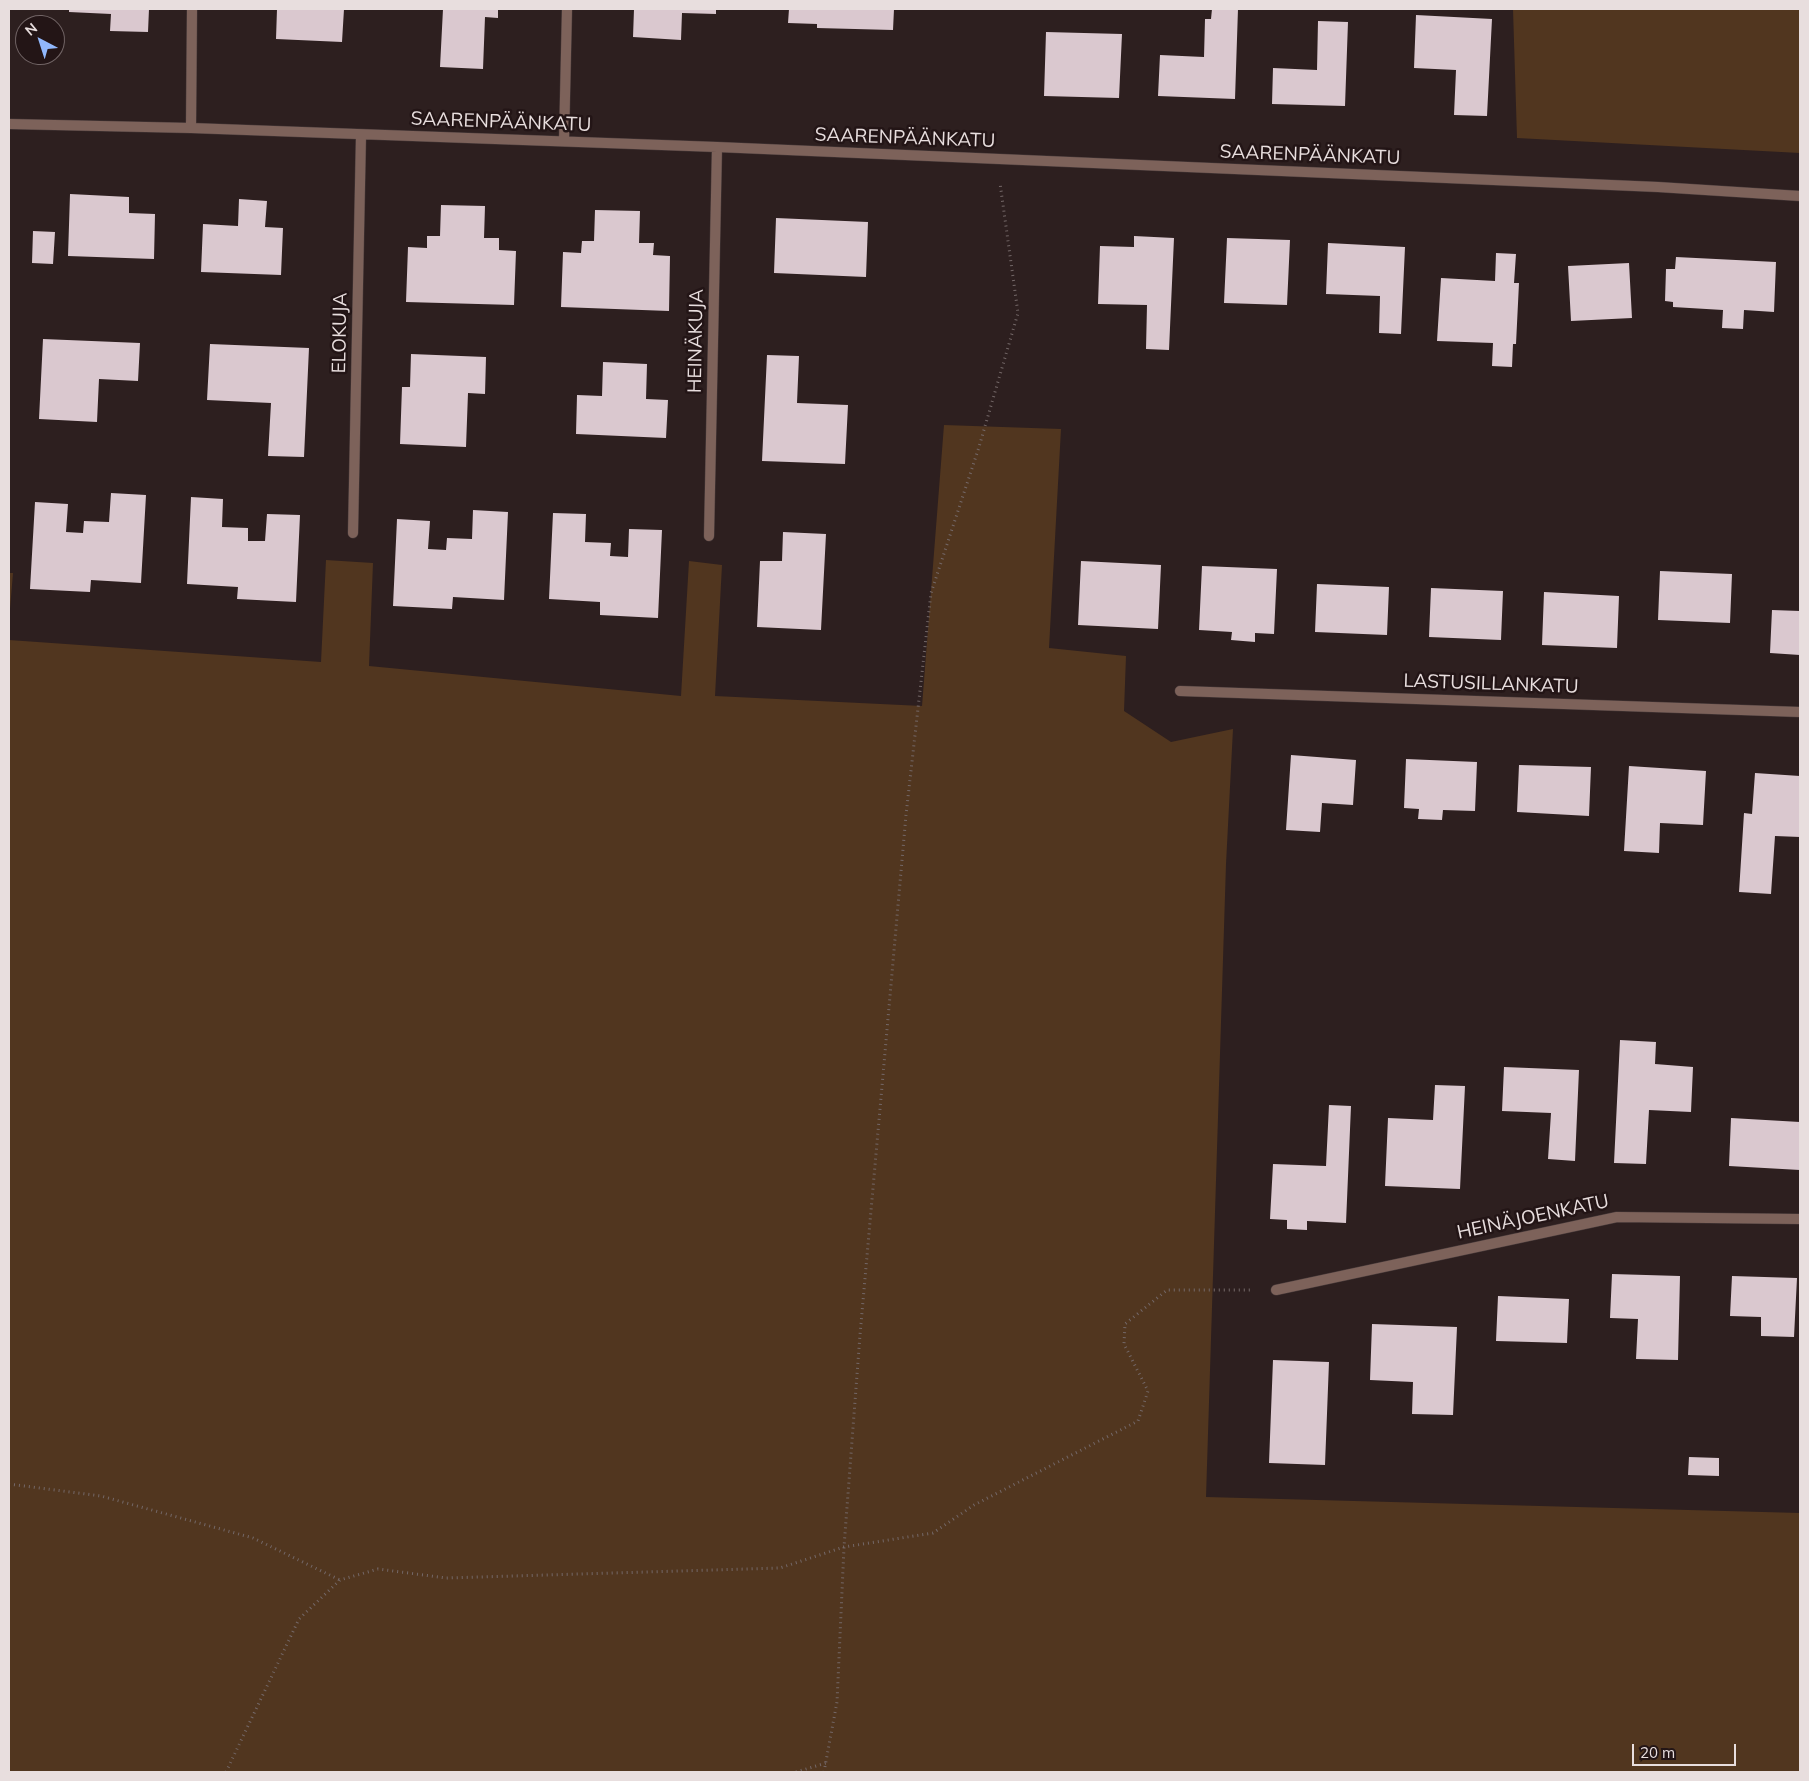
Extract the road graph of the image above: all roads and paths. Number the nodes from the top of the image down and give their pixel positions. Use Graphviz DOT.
graph roads {
  1 [pos="192,9"];
  2 [pos="567,9"];
  3 [pos="9,124"];
  4 [pos="191,128"];
  5 [pos="361,134"];
  6 [pos="564,141"];
  7 [pos="717,147"];
  8 [pos="996,159"];
  9 [pos="1800,196"];
  10 [pos="353,533"];
  11 [pos="709,536"];
  12 [pos="1180,691"];
  13 [pos="1800,712"];
  14 [pos="1800,1219"];
  15 [pos="1276,1290"];
  16 [pos="9,1484"];
  17 [pos="844,1547"];
  18 [pos="340,1580"];
  19 [pos="826,1763"];
  20 [pos="226,1772"];
  21 [pos="796,1772"];
  22 [pos="824,1772"];
  1 -- 4 [label="street"];
  2 -- 6 [label="street"];
  3 -- 4 [label="street, SAARENPÄÄNKATU"];
  4 -- 5 [label="street, SAARENPÄÄNKATU"];
  5 -- 6 [label="street, SAARENPÄÄNKATU"];
  5 -- 10 [label="street, ELOKUJA"];
  6 -- 7 [label="street, SAARENPÄÄNKATU"];
  7 -- 8 [label="street, SAARENPÄÄNKATU"];
  7 -- 11 [label="street, HEINÄKUJA"];
  8 -- 9 [label="street, SAARENPÄÄNKATU"];
  8 -- 17 [label="path"];
  12 -- 13 [label="street, LASTUSILLANKATU"];
  14 -- 15 [label="street, HEINÄJOENKATU"];
  15 -- 17 [label="path"];
  16 -- 18 [label="path"];
  17 -- 18 [label="path"];
  17 -- 19 [label="path"];
  18 -- 20 [label="path"];
  19 -- 21 [label="path"];
  19 -- 22 [label="path"];
}
